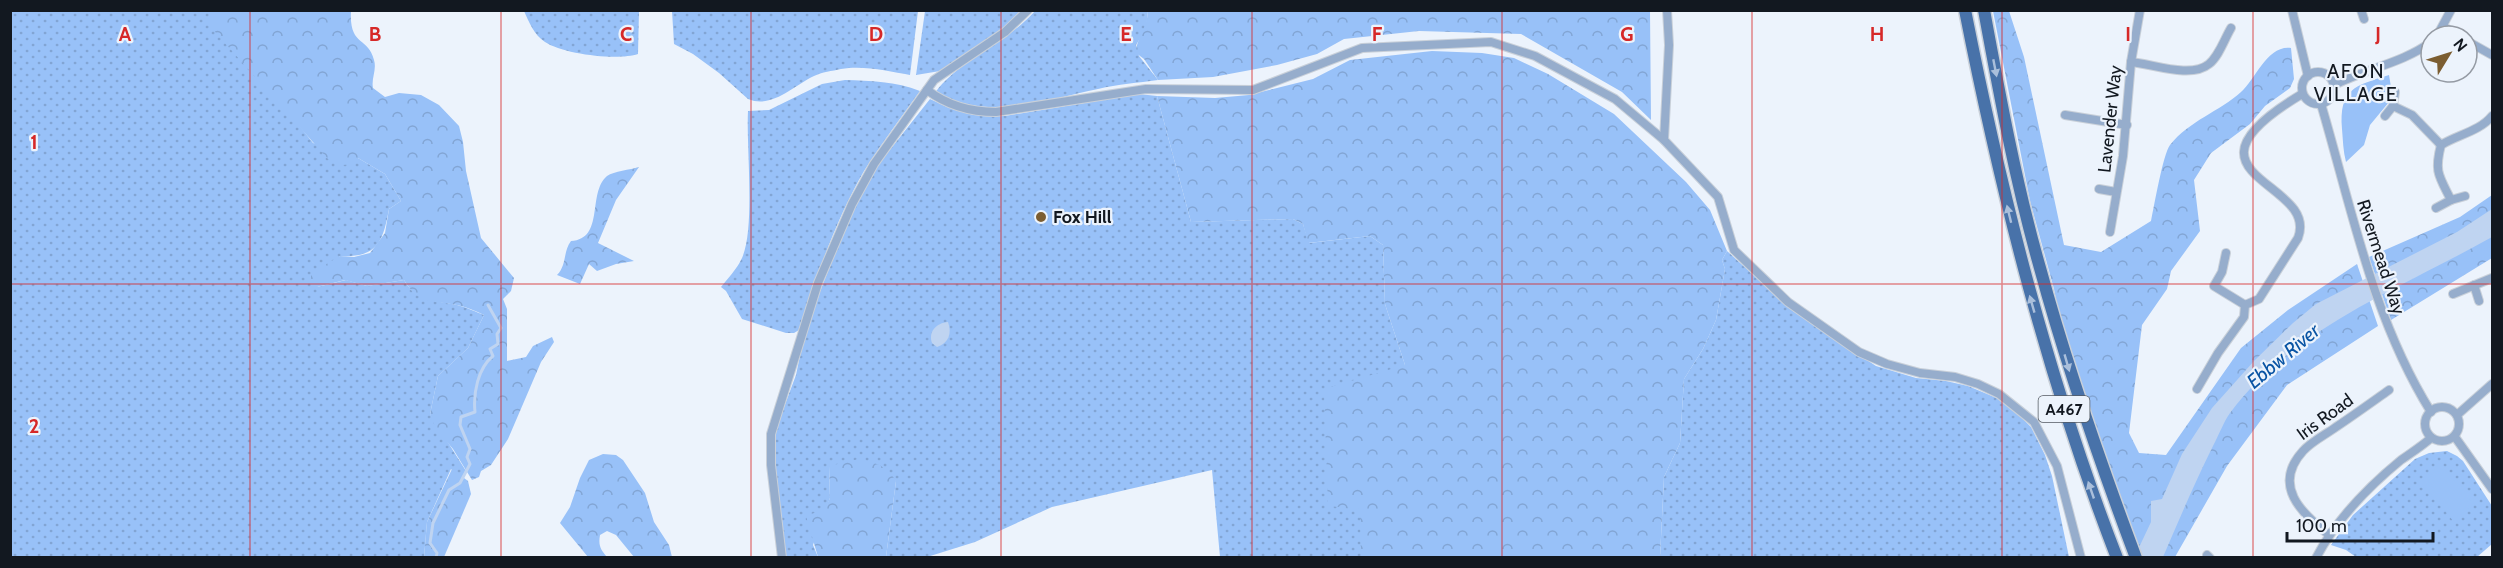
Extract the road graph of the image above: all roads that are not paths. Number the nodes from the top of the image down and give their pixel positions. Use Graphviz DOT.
graph roads {
  1 [pos="1028,10"];
  2 [pos="1667,10"];
  3 [pos="1965,10"];
  4 [pos="1984,10"];
  5 [pos="2140,10"];
  6 [pos="2292,10"];
  7 [pos="2361,10"];
  8 [pos="2451,10"];
  9 [pos="2364,20"];
  10 [pos="2445,24"];
  11 [pos="2231,28"];
  12 [pos="2479,47"];
  13 [pos="2419,51"];
  14 [pos="2493,55"];
  15 [pos="2131,62"];
  16 [pos="2307,76"];
  17 [pos="2334,85"];
  18 [pos="927,90"];
  19 [pos="2395,92"];
  20 [pos="2302,94"];
  21 [pos="2321,104"];
  22 [pos="2393,106"];
  23 [pos="2066,115"];
  24 [pos="2385,116"];
  25 [pos="2493,116"];
  26 [pos="2127,125"];
  27 [pos="1664,140"];
  28 [pos="2441,145"];
  29 [pos="2099,189"];
  30 [pos="2116,192"];
  31 [pos="2465,196"];
  32 [pos="2451,200"];
  33 [pos="2436,208"];
  34 [pos="2110,232"];
  35 [pos="2226,253"];
  36 [pos="2493,279"];
  37 [pos="2474,285"];
  38 [pos="2214,286"];
  39 [pos="2206,294"];
  40 [pos="2453,294"];
  41 [pos="2479,302"];
  42 [pos="2245,305"];
  43 [pos="2493,384"];
  44 [pos="2197,390"];
  45 [pos="2389,390"];
  46 [pos="2431,412"];
  47 [pos="2457,415"];
  48 [pos="2455,437"];
  49 [pos="2431,438"];
  50 [pos="2493,489"];
  51 [pos="2328,534"];
  52 [pos="782,558"];
  53 [pos="2080,558"];
  54 [pos="2117,558"];
  55 [pos="2136,558"];
  56 [pos="2316,558"];
  1 -- 18 [label="street"];
  2 -- 27 [label="street"];
  54 -- 3 [label="main road, A467, one-way"];
  4 -- 55 [label="main road, A467, one-way"];
  5 -- 15 [label="street, Lavender Way"];
  6 -- 16 [label="street"];
  7 -- 9 [label="street"];
  8 -- 10 [label="street"];
  11 -- 15 [label="street"];
  12 -- 14 [label="street"];
  13 -- 17 [label="street"];
  15 -- 26 [label="street, Lavender Way"];
  16 -- 17 [label="street"];
  16 -- 20 [label="street"];
  17 -- 21 [label="street"];
  18 -- 27 [label="street"];
  18 -- 52 [label="street"];
  19 -- 22 [label="street"];
  20 -- 21 [label="street"];
  20 -- 42 [label="street"];
  21 -- 46 [label="street, Rivermead Way"];
  22 -- 24 [label="street"];
  22 -- 28 [label="street"];
  23 -- 26 [label="street"];
  25 -- 28 [label="street"];
  26 -- 30 [label="street, Lavender Way"];
  27 -- 53 [label="street"];
  28 -- 32 [label="street"];
  29 -- 30 [label="street"];
  30 -- 34 [label="street, Lavender Way"];
  31 -- 32 [label="street"];
  32 -- 33 [label="street"];
  35 -- 38 [label="street"];
  36 -- 37 [label="street"];
  37 -- 40 [label="street"];
  37 -- 41 [label="street"];
  38 -- 39 [label="street"];
  38 -- 42 [label="street"];
  42 -- 44 [label="street"];
  43 -- 47 [label="street"];
  45 -- 51 [label="street, Iris Road"];
  46 -- 47 [label="street"];
  46 -- 49 [label="street"];
  47 -- 48 [label="street"];
  48 -- 49 [label="street"];
  48 -- 50 [label="street"];
  49 -- 51 [label="street"];
  51 -- 56 [label="street"];
}
